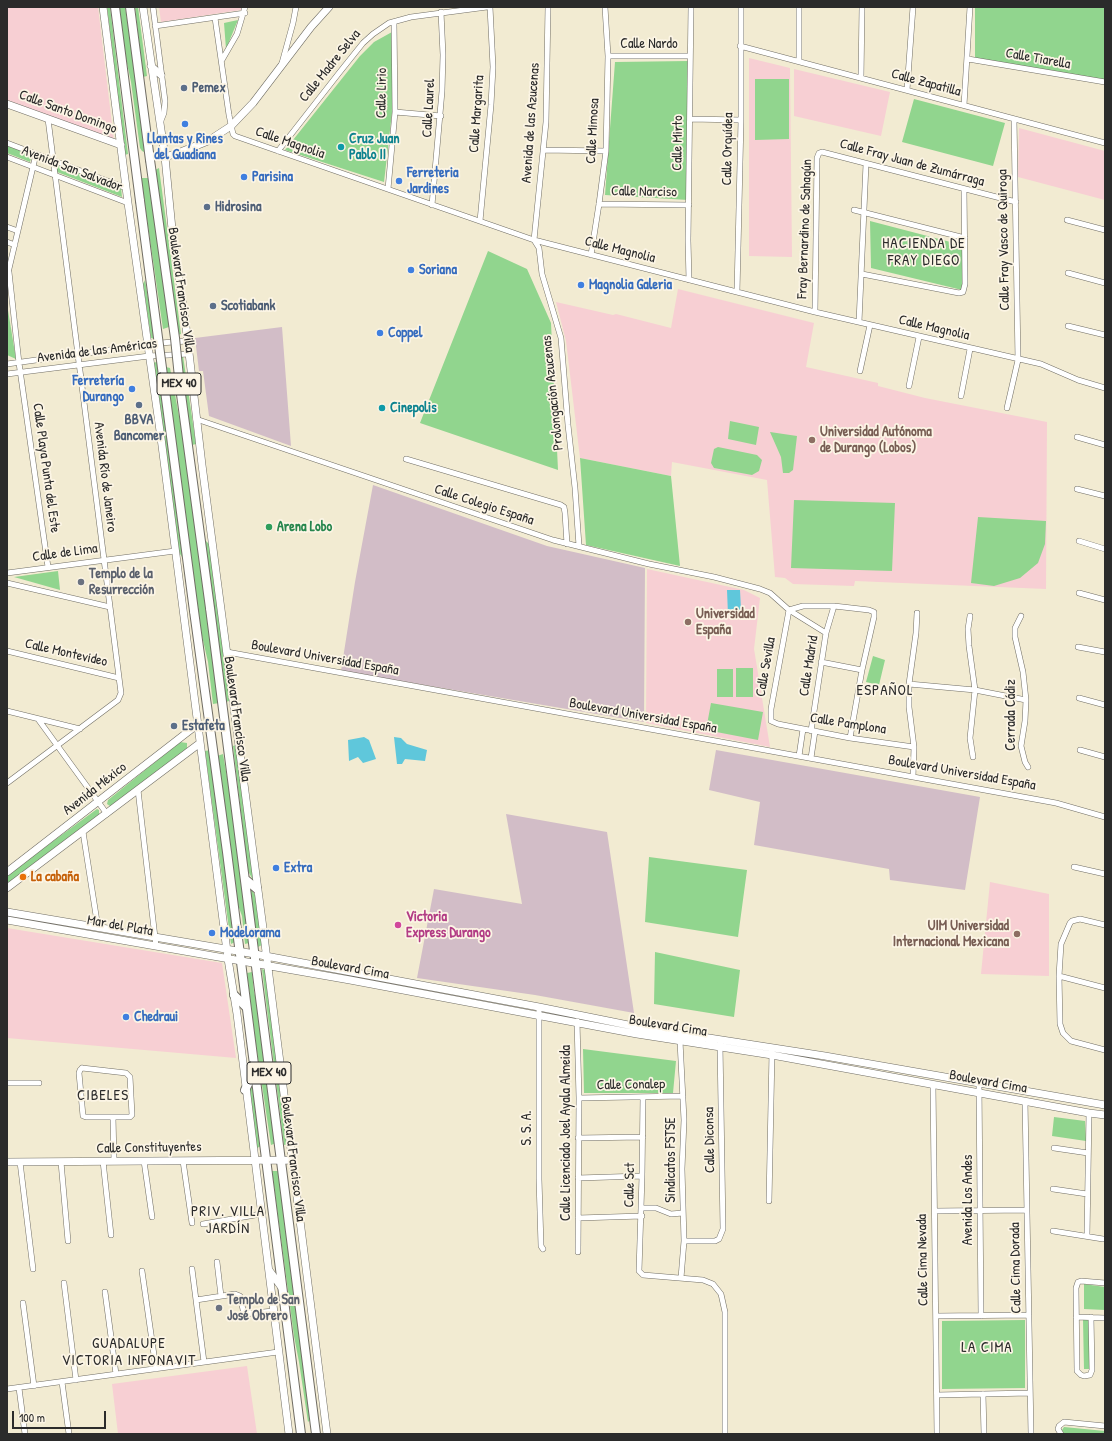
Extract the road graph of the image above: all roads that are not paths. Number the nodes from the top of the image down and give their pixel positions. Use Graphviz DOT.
graph roads {
  1 [pos="103,7"];
  2 [pos="115,7"];
  3 [pos="130,7"];
  4 [pos="143,7"];
  5 [pos="153,7"];
  6 [pos="296,7"];
  7 [pos="329,7"];
  8 [pos="487,7"];
  9 [pos="490,7"];
  10 [pos="548,7"];
  11 [pos="605,7"];
  12 [pos="691,7"];
  13 [pos="741,7"];
  14 [pos="799,7"];
  15 [pos="862,7"];
  16 [pos="912,7"];
  17 [pos="970,7"];
  18 [pos="245,10"];
  19 [pos="441,12"];
  20 [pos="215,18"];
  21 [pos="394,22"];
  22 [pos="155,26"];
  23 [pos="740,46"];
  24 [pos="608,56"];
  25 [pos="690,56"];
  26 [pos="968,59"];
  27 [pos="222,60"];
  28 [pos="800,61"];
  29 [pos="151,66"];
  30 [pos="281,66"];
  31 [pos="162,75"];
  32 [pos="861,78"];
  33 [pos="1105,82"];
  34 [pos="907,90"];
  35 [pos="7,104"];
  36 [pos="964,105"];
  37 [pos="395,112"];
  38 [pos="441,116"];
  39 [pos="48,119"];
  40 [pos="690,119"];
  41 [pos="1014,119"];
  42 [pos="741,120"];
  43 [pos="160,124"];
  44 [pos="231,126"];
  45 [pos="7,142"];
  46 [pos="1105,143"];
  47 [pos="121,145"];
  48 [pos="543,150"];
  49 [pos="278,151"];
  50 [pos="606,151"];
  51 [pos="825,153"];
  52 [pos="36,154"];
  53 [pos="7,157"];
  54 [pos="165,157"];
  55 [pos="53,160"];
  56 [pos="866,164"];
  57 [pos="33,167"];
  58 [pos="55,177"];
  59 [pos="126,188"];
  60 [pos="388,189"];
  61 [pos="964,189"];
  62 [pos="1016,202"];
  63 [pos="128,203"];
  64 [pos="599,204"];
  65 [pos="432,205"];
  66 [pos="688,205"];
  67 [pos="854,210"];
  68 [pos="864,212"];
  69 [pos="1067,220"];
  70 [pos="480,221"];
  71 [pos="7,227"];
  72 [pos="1105,230"];
  73 [pos="18,231"];
  74 [pos="965,238"];
  75 [pos="534,240"];
  76 [pos="7,242"];
  77 [pos="15,245"];
  78 [pos="591,255"];
  79 [pos="9,272"];
  80 [pos="1068,273"];
  81 [pos="862,274"];
  82 [pos="7,279"];
  83 [pos="689,280"];
  84 [pos="1105,283"];
  85 [pos="737,292"];
  86 [pos="815,312"];
  87 [pos="859,322"];
  88 [pos="870,325"];
  89 [pos="1068,326"];
  90 [pos="1105,335"];
  91 [pos="919,336"];
  92 [pos="187,341"];
  93 [pos="148,346"];
  94 [pos="970,349"];
  95 [pos="189,354"];
  96 [pos="77,355"];
  97 [pos="149,356"];
  98 [pos="7,360"];
  99 [pos="1018,360"];
  100 [pos="17,363"];
  101 [pos="7,364"];
  102 [pos="78,365"];
  103 [pos="860,371"];
  104 [pos="21,372"];
  105 [pos="7,374"];
  106 [pos="909,386"];
  107 [pos="1105,388"];
  108 [pos="961,396"];
  109 [pos="1007,408"];
  110 [pos="196,419"];
  111 [pos="1077,437"];
  112 [pos="1105,444"];
  113 [pos="406,459"];
  114 [pos="1077,489"];
  115 [pos="1105,496"];
  116 [pos="1079,542"];
  117 [pos="567,544"];
  118 [pos="579,546"];
  119 [pos="1105,549"];
  120 [pos="175,551"];
  121 [pos="103,559"];
  122 [pos="48,567"];
  123 [pos="7,573"];
  124 [pos="7,583"];
  125 [pos="1079,593"];
  126 [pos="1105,600"];
  127 [pos="834,606"];
  128 [pos="110,608"];
  129 [pos="789,610"];
  130 [pos="918,613"];
  131 [pos="970,616"];
  132 [pos="1021,616"];
  133 [pos="826,633"];
  134 [pos="1078,647"];
  135 [pos="7,651"];
  136 [pos="227,652"];
  137 [pos="1105,652"];
  138 [pos="821,662"];
  139 [pos="862,670"];
  140 [pos="119,678"];
  141 [pos="909,684"];
  142 [pos="975,690"];
  143 [pos="1079,698"];
  144 [pos="1026,700"];
  145 [pos="1105,705"];
  146 [pos="7,711"];
  147 [pos="38,719"];
  148 [pos="198,724"];
  149 [pos="778,724"];
  150 [pos="80,729"];
  151 [pos="803,729"];
  152 [pos="813,731"];
  153 [pos="850,738"];
  154 [pos="200,742"];
  155 [pos="58,746"];
  156 [pos="914,747"];
  157 [pos="1080,750"];
  158 [pos="799,756"];
  159 [pos="1105,756"];
  160 [pos="973,757"];
  161 [pos="811,758"];
  162 [pos="1028,767"];
  163 [pos="7,776"];
  164 [pos="913,777"];
  165 [pos="14,778"];
  166 [pos="7,783"];
  167 [pos="138,790"];
  168 [pos="99,802"];
  169 [pos="107,814"];
  170 [pos="1105,817"];
  171 [pos="83,832"];
  172 [pos="1074,867"];
  173 [pos="7,872"];
  174 [pos="1105,874"];
  175 [pos="244,879"];
  176 [pos="7,888"];
  177 [pos="257,889"];
  178 [pos="7,912"];
  179 [pos="7,920"];
  180 [pos="1105,925"];
  181 [pos="98,928"];
  182 [pos="155,938"];
  183 [pos="156,946"];
  184 [pos="227,950"];
  185 [pos="239,952"];
  186 [pos="254,954"];
  187 [pos="266,956"];
  188 [pos="228,959"];
  189 [pos="240,961"];
  190 [pos="256,964"];
  191 [pos="267,966"];
  192 [pos="1059,976"];
  193 [pos="1105,988"];
  194 [pos="234,995"];
  195 [pos="246,1007"];
  196 [pos="539,1007"];
  197 [pos="577,1014"];
  198 [pos="539,1016"];
  199 [pos="577,1023"];
  200 [pos="680,1041"];
  201 [pos="720,1044"];
  202 [pos="1105,1050"];
  203 [pos="772,1051"];
  204 [pos="825,1056"];
  205 [pos="823,1064"];
  206 [pos="255,1071"];
  207 [pos="7,1083"];
  208 [pos="39,1083"];
  209 [pos="979,1084"];
  210 [pos="933,1085"];
  211 [pos="245,1090"];
  212 [pos="979,1093"];
  213 [pos="683,1096"];
  214 [pos="643,1097"];
  215 [pos="579,1098"];
  216 [pos="1024,1101"];
  217 [pos="1089,1103"];
  218 [pos="1105,1105"];
  219 [pos="1089,1113"];
  220 [pos="1105,1115"];
  221 [pos="113,1117"];
  222 [pos="643,1136"];
  223 [pos="578,1138"];
  224 [pos="1054,1148"];
  225 [pos="1088,1153"];
  226 [pos="254,1160"];
  227 [pos="266,1160"];
  228 [pos="280,1160"];
  229 [pos="292,1160"];
  230 [pos="103,1161"];
  231 [pos="114,1161"];
  232 [pos="144,1161"];
  233 [pos="183,1161"];
  234 [pos="7,1162"];
  235 [pos="20,1162"];
  236 [pos="61,1162"];
  237 [pos="642,1176"];
  238 [pos="578,1178"];
  239 [pos="1053,1189"];
  240 [pos="1087,1194"];
  241 [pos="769,1201"];
  242 [pos="642,1208"];
  243 [pos="980,1210"];
  244 [pos="1027,1210"];
  245 [pos="935,1211"];
  246 [pos="683,1213"];
  247 [pos="261,1214"];
  248 [pos="152,1216"];
  249 [pos="642,1216"];
  250 [pos="578,1218"];
  251 [pos="192,1223"];
  252 [pos="203,1224"];
  253 [pos="1053,1231"];
  254 [pos="110,1235"];
  255 [pos="1087,1236"];
  256 [pos="1103,1239"];
  257 [pos="68,1241"];
  258 [pos="684,1241"];
  259 [pos="543,1249"];
  260 [pos="578,1252"];
  261 [pos="217,1262"];
  262 [pos="268,1268"];
  263 [pos="33,1269"];
  264 [pos="192,1269"];
  265 [pos="142,1271"];
  266 [pos="681,1278"];
  267 [pos="64,1283"];
  268 [pos="1105,1283"];
  269 [pos="282,1288"];
  270 [pos="297,1291"];
  271 [pos="105,1292"];
  272 [pos="221,1296"];
  273 [pos="196,1300"];
  274 [pos="23,1303"];
  275 [pos="273,1311"];
  276 [pos="310,1311"];
  277 [pos="1029,1315"];
  278 [pos="936,1316"];
  279 [pos="981,1316"];
  280 [pos="1076,1317"];
  281 [pos="1091,1317"];
  282 [pos="1105,1318"];
  283 [pos="278,1352"];
  284 [pos="204,1362"];
  285 [pos="156,1369"];
  286 [pos="116,1374"];
  287 [pos="76,1380"];
  288 [pos="62,1382"];
  289 [pos="34,1386"];
  290 [pos="19,1388"];
  291 [pos="7,1389"];
  292 [pos="1030,1393"];
  293 [pos="983,1394"];
  294 [pos="937,1395"];
  295 [pos="1105,1426"];
  296 [pos="25,1434"];
  297 [pos="69,1434"];
  298 [pos="289,1434"];
  299 [pos="301,1434"];
  300 [pos="316,1434"];
  301 [pos="327,1434"];
  302 [pos="725,1434"];
  303 [pos="937,1434"];
  304 [pos="984,1434"];
  305 [pos="1031,1434"];
  306 [pos="1061,1434"];
  1 -- 47 [label="street"];
  2 -- 185 [label="main road, Boulevard Francisco Villa / MEX 40, bridge"];
  3 -- 175 [label="main road, Boulevard Francisco Villa / MEX 40, bridge"];
  4 -- 29 [label="street, Boulevard Francisco Villa"];
  5 -- 22 [label="street, Boulevard Francisco Villa"];
  6 -- 30 [label="street"];
  7 -- 30 [label="street"];
  8 -- 19 [label="street, Calle Madre Selva"];
  9 -- 70 [label="street, Calle Margarita"];
  10 -- 48 [label="street, Avenida de las Azucenas"];
  11 -- 24 [label="street, Calle Mimosa"];
  12 -- 25 [label="street, Calle Mirto"];
  13 -- 23 [label="street, Calle Orquídea"];
  14 -- 28 [label="street"];
  15 -- 32 [label="street"];
  16 -- 34 [label="street"];
  17 -- 26 [label="street"];
  18 -- 20 [label="street"];
  18 -- 27 [label="street"];
  19 -- 21 [label="street, Calle Madre Selva"];
  19 -- 38 [label="street, Calle Laurel"];
  20 -- 22 [label="street"];
  20 -- 27 [label="street"];
  21 -- 37 [label="street, Calle Lirio"];
  21 -- 49 [label="street, Calle Madre Selva"];
  22 -- 31 [label="street, Boulevard Francisco Villa"];
  23 -- 28 [label="street, Calle Zapatilla"];
  23 -- 42 [label="street, Calle Orquídea"];
  24 -- 25 [label="street, Calle Nardo"];
  24 -- 50 [label="street, Calle Mimosa"];
  25 -- 40 [label="street, Calle Mirto"];
  26 -- 33 [label="street, Calle Tiarella"];
  26 -- 36 [label="street"];
  27 -- 44 [label="street"];
  28 -- 32 [label="street, Calle Zapatilla"];
  29 -- 31 [label="street"];
  29 -- 43 [label="street, Boulevard Francisco Villa"];
  30 -- 44 [label="street"];
  31 -- 43 [label="street, Boulevard Francisco Villa"];
  32 -- 34 [label="street, Calle Zapatilla"];
  34 -- 36 [label="street, Calle Zapatilla"];
  35 -- 39 [label="street, Calle Santo Domingo"];
  36 -- 41 [label="street, Calle Zapatilla"];
  37 -- 38 [label="street"];
  37 -- 60 [label="street, Calle Lirio"];
  38 -- 65 [label="street, Calle Laurel"];
  39 -- 47 [label="street, Calle Santo Domingo"];
  39 -- 55 [label="street, Avenida Río de Janeiro"];
  40 -- 42 [label="street"];
  40 -- 66 [label="street, Calle Mirto"];
  41 -- 46 [label="street, Calle Zapatilla"];
  41 -- 62 [label="street, Calle Fray Vasco de Quiroga"];
  42 -- 85 [label="street, Calle Orquídea"];
  43 -- 54 [label="street, Boulevard Francisco Villa"];
  44 -- 49 [label="street, Calle Magnolia"];
  44 -- 54 [label="street"];
  45 -- 52 [label="street, Avenida San Salvador"];
  47 -- 59 [label="street"];
  48 -- 50 [label="street"];
  48 -- 75 [label="street, Avenida de las Azucenas"];
  49 -- 60 [label="street, Calle Magnolia"];
  50 -- 64 [label="street, Calle Mimosa"];
  51 -- 56 [label="street, Calle Fray Juan de Zumárraga"];
  51 -- 86 [label="street, Fray Bernardino de Sahagún"];
  52 -- 55 [label="street, Avenida San Salvador"];
  52 -- 57 [label="street"];
  53 -- 57 [label="street, Avenida San Salvador"];
  54 -- 92 [label="street, Boulevard Francisco Villa"];
  55 -- 58 [label="street, Avenida Río de Janeiro"];
  55 -- 59 [label="street, Avenida San Salvador"];
  56 -- 61 [label="street, Calle Fray Juan de Zumárraga"];
  56 -- 68 [label="street"];
  57 -- 58 [label="street, Avenida San Salvador"];
  57 -- 73 [label="street"];
  58 -- 63 [label="street, Avenida San Salvador"];
  58 -- 96 [label="street, Avenida Río de Janeiro"];
  59 -- 63 [label="street"];
  60 -- 65 [label="street, Calle Magnolia"];
  61 -- 62 [label="street, Calle Fray Juan de Zumárraga"];
  61 -- 74 [label="street"];
  62 -- 99 [label="street, Calle Fray Vasco de Quiroga"];
  63 -- 93 [label="street"];
  64 -- 66 [label="street, Calle Narciso"];
  64 -- 78 [label="street, Calle Mimosa"];
  65 -- 70 [label="street, Calle Magnolia"];
  66 -- 83 [label="street, Calle Mirto"];
  67 -- 68 [label="street"];
  68 -- 74 [label="street"];
  68 -- 81 [label="street"];
  69 -- 72 [label="street"];
  70 -- 75 [label="street, Calle Magnolia"];
  71 -- 73 [label="street"];
  73 -- 77 [label="street"];
  74 -- 81 [label="street"];
  75 -- 78 [label="street, Calle Magnolia"];
  75 -- 118 [label="street, Prolongación Azucenas"];
  76 -- 77 [label="street"];
  77 -- 79 [label="street"];
  78 -- 83 [label="street, Calle Magnolia"];
  79 -- 82 [label="street"];
  79 -- 100 [label="street, Calle Playa Punta del Este"];
  80 -- 84 [label="street"];
  81 -- 87 [label="street"];
  83 -- 85 [label="street, Calle Magnolia"];
  85 -- 86 [label="street, Calle Magnolia"];
  86 -- 87 [label="street, Calle Magnolia"];
  87 -- 88 [label="street, Calle Magnolia"];
  88 -- 91 [label="street, Calle Magnolia"];
  88 -- 103 [label="street"];
  89 -- 90 [label="street"];
  91 -- 94 [label="street, Calle Magnolia"];
  91 -- 106 [label="street"];
  92 -- 93 [label="street, Avenida de las Américas"];
  92 -- 95 [label="street, Boulevard Francisco Villa"];
  93 -- 96 [label="street, Avenida de las Américas"];
  93 -- 97 [label="street"];
  94 -- 99 [label="street, Calle Magnolia"];
  94 -- 108 [label="street"];
  95 -- 97 [label="street, Avenida de las Américas"];
  95 -- 110 [label="street, Boulevard Francisco Villa"];
  96 -- 100 [label="street, Avenida de las Américas"];
  96 -- 102 [label="street, Avenida Río de Janeiro"];
  97 -- 102 [label="street, Avenida de las Américas"];
  97 -- 120 [label="street"];
  98 -- 100 [label="street"];
  99 -- 107 [label="street, Calle Magnolia"];
  99 -- 109 [label="street, Calle Fray Vasco de Quiroga"];
  100 -- 101 [label="street, Avenida de las Américas"];
  100 -- 104 [label="street, Calle Playa Punta del Este"];
  102 -- 104 [label="street, Avenida de las Américas"];
  102 -- 121 [label="street, Avenida Río de Janeiro"];
  104 -- 105 [label="street, Avenida de las Américas"];
  104 -- 122 [label="street, Calle Playa Punta del Este"];
  110 -- 117 [label="street, Calle Colegio España"];
  110 -- 136 [label="street, Boulevard Francisco Villa"];
  111 -- 112 [label="street"];
  113 -- 117 [label="street"];
  114 -- 115 [label="street"];
  116 -- 119 [label="street"];
  117 -- 118 [label="street, Calle Colegio España"];
  118 -- 129 [label="street, Calle Colegio España"];
  120 -- 121 [label="street, Calle de Lima"];
  120 -- 148 [label="street"];
  121 -- 122 [label="street, Calle de Lima"];
  121 -- 128 [label="street, Avenida Río de Janeiro"];
  122 -- 123 [label="street, Calle de Lima"];
  124 -- 128 [label="street"];
  125 -- 126 [label="street"];
  127 -- 129 [label="street"];
  127 -- 133 [label="street, Calle Madrid"];
  127 -- 139 [label="street"];
  128 -- 140 [label="street, Avenida Río de Janeiro"];
  129 -- 133 [label="street"];
  129 -- 149 [label="street, Calle Sevilla"];
  130 -- 141 [label="street"];
  131 -- 142 [label="street"];
  132 -- 144 [label="street, Cerrada Cádiz"];
  133 -- 138 [label="street, Calle Madrid"];
  134 -- 137 [label="street"];
  135 -- 140 [label="street, Calle Montevideo"];
  136 -- 158 [label="street, Boulevard Universidad España"];
  136 -- 177 [label="street, Boulevard Francisco Villa"];
  138 -- 139 [label="street"];
  138 -- 152 [label="street, Calle Madrid"];
  139 -- 153 [label="street"];
  140 -- 150 [label="street, Avenida Río de Janeiro"];
  141 -- 142 [label="street"];
  141 -- 156 [label="street"];
  142 -- 144 [label="street"];
  142 -- 160 [label="street"];
  143 -- 145 [label="street"];
  144 -- 162 [label="street, Cerrada Cádiz"];
  146 -- 147 [label="street"];
  147 -- 150 [label="street"];
  147 -- 155 [label="street"];
  148 -- 154 [label="street"];
  148 -- 168 [label="street, Avenida México"];
  149 -- 151 [label="street, Calle Pamplona"];
  150 -- 155 [label="street, Avenida Río de Janeiro"];
  151 -- 152 [label="street, Calle Pamplona"];
  151 -- 158 [label="street"];
  152 -- 153 [label="street, Calle Pamplona"];
  152 -- 161 [label="street, Calle Madrid"];
  153 -- 156 [label="street, Calle Pamplona"];
  154 -- 167 [label="street, Avenida México"];
  154 -- 184 [label="street"];
  155 -- 165 [label="street, Avenida Río de Janeiro"];
  155 -- 168 [label="street"];
  156 -- 164 [label="street"];
  157 -- 159 [label="street"];
  158 -- 161 [label="street, Boulevard Universidad España"];
  161 -- 164 [label="street, Boulevard Universidad España"];
  163 -- 165 [label="street"];
  164 -- 170 [label="street, Boulevard Universidad España"];
  165 -- 166 [label="street, Avenida Río de Janeiro"];
  167 -- 169 [label="street, Avenida México"];
  167 -- 182 [label="street"];
  168 -- 169 [label="street"];
  168 -- 173 [label="street, Avenida México"];
  169 -- 171 [label="street, Avenida México"];
  171 -- 176 [label="street, Avenida México"];
  171 -- 181 [label="street"];
  172 -- 174 [label="street"];
  175 -- 177 [label="main road"];
  175 -- 186 [label="main road, Boulevard Francisco Villa / MEX 40"];
  177 -- 187 [label="street, Boulevard Francisco Villa"];
  178 -- 181 [label="street, Boulevard Cima"];
  179 -- 183 [label="street, Mar del Plata"];
  180 -- 192 [label="street"];
  181 -- 182 [label="street, Boulevard Cima"];
  182 -- 183 [label="street"];
  182 -- 184 [label="street, Boulevard Cima"];
  183 -- 188 [label="street, Mar del Plata"];
  184 -- 185 [label="street, Boulevard Cima"];
  184 -- 188 [label="street"];
  185 -- 186 [label="street, Boulevard Cima"];
  185 -- 189 [label="main road, Boulevard Francisco Villa / MEX 40"];
  186 -- 187 [label="street, Boulevard Cima"];
  186 -- 190 [label="main road, Boulevard Francisco Villa / MEX 40"];
  187 -- 191 [label="street, Boulevard Francisco Villa"];
  187 -- 196 [label="street, Boulevard Cima"];
  188 -- 189 [label="street, Boulevard Cima"];
  188 -- 194 [label="street"];
  189 -- 190 [label="street, Boulevard Cima"];
  189 -- 195 [label="main road, Boulevard Francisco Villa / MEX 40"];
  190 -- 191 [label="street, Boulevard Cima"];
  190 -- 228 [label="main road, Boulevard Francisco Villa / MEX 40"];
  191 -- 198 [label="street, Boulevard Cima"];
  191 -- 229 [label="street, Boulevard Francisco Villa"];
  192 -- 193 [label="street"];
  192 -- 202 [label="street"];
  194 -- 195 [label="main road"];
  194 -- 211 [label="street"];
  195 -- 206 [label="main road, Boulevard Francisco Villa / MEX 40"];
  196 -- 197 [label="street, Boulevard Cima"];
  196 -- 198 [label="street, S. S. A."];
  197 -- 199 [label="street, Calle Licenciado Joel Ayala Almeida"];
  197 -- 201 [label="street, Boulevard Cima"];
  198 -- 199 [label="street, Boulevard Cima"];
  198 -- 259 [label="street, S. S. A."];
  199 -- 200 [label="street, Boulevard Cima"];
  199 -- 215 [label="street, Calle Licenciado Joel Ayala Almeida"];
  200 -- 201 [label="street, Boulevard Cima"];
  200 -- 213 [label="street, Sindicatos FSTSE"];
  201 -- 203 [label="street, Boulevard Cima"];
  201 -- 258 [label="street, Calle Diconsa"];
  203 -- 204 [label="street, Boulevard Cima"];
  203 -- 205 [label="street, Boulevard Cima"];
  203 -- 241 [label="street"];
  204 -- 205 [label="street"];
  204 -- 209 [label="street, Boulevard Cima"];
  205 -- 210 [label="street, Boulevard Cima"];
  206 -- 211 [label="main road"];
  206 -- 227 [label="main road, Boulevard Francisco Villa / MEX 40"];
  207 -- 208 [label="street"];
  209 -- 212 [label="street, Avenida Los Andes"];
  209 -- 217 [label="street, Boulevard Cima"];
  210 -- 212 [label="street, Boulevard Cima"];
  210 -- 245 [label="street, Calle Cima Nevada"];
  211 -- 226 [label="street"];
  212 -- 216 [label="street, Boulevard Cima"];
  212 -- 243 [label="street, Avenida Los Andes"];
  213 -- 214 [label="street, Calle Conalep"];
  213 -- 246 [label="street, Sindicatos FSTSE"];
  214 -- 215 [label="street, Calle Conalep"];
  214 -- 222 [label="street, Calle Sct"];
  215 -- 223 [label="street, Calle Licenciado Joel Ayala Almeida"];
  216 -- 219 [label="street, Boulevard Cima"];
  216 -- 244 [label="street, Calle Cima Dorada"];
  217 -- 218 [label="street, Boulevard Cima"];
  217 -- 219 [label="street"];
  219 -- 220 [label="street, Boulevard Cima"];
  219 -- 225 [label="street"];
  221 -- 221 [label="street"];
  221 -- 231 [label="street"];
  222 -- 223 [label="street"];
  222 -- 237 [label="street, Calle Sct"];
  223 -- 238 [label="street, Calle Licenciado Joel Ayala Almeida"];
  224 -- 225 [label="street"];
  225 -- 240 [label="street"];
  226 -- 227 [label="street, Calle Constituyentes"];
  226 -- 233 [label="street, Calle Constituyentes"];
  226 -- 247 [label="street"];
  227 -- 228 [label="street, Calle Constituyentes"];
  227 -- 269 [label="main road, Boulevard Francisco Villa / MEX 40"];
  228 -- 229 [label="street, Calle Constituyentes"];
  228 -- 270 [label="main road, Boulevard Francisco Villa / MEX 40"];
  229 -- 276 [label="street, Boulevard Francisco Villa"];
  230 -- 231 [label="street, Calle Constituyentes"];
  230 -- 236 [label="street, Calle Constituyentes"];
  230 -- 254 [label="street"];
  231 -- 232 [label="street, Calle Constituyentes"];
  232 -- 233 [label="street, Calle Constituyentes"];
  232 -- 248 [label="street"];
  233 -- 251 [label="street"];
  234 -- 235 [label="street, Calle Constituyentes"];
  235 -- 236 [label="street, Calle Constituyentes"];
  235 -- 263 [label="street"];
  236 -- 257 [label="street"];
  237 -- 238 [label="street"];
  237 -- 242 [label="street, Calle Sct"];
  238 -- 250 [label="street, Calle Licenciado Joel Ayala Almeida"];
  239 -- 240 [label="street"];
  240 -- 255 [label="street"];
  242 -- 246 [label="street"];
  242 -- 249 [label="street, Calle Sct"];
  243 -- 244 [label="street"];
  243 -- 245 [label="street"];
  243 -- 279 [label="street, Avenida Los Andes"];
  244 -- 277 [label="street, Calle Cima Dorada"];
  245 -- 278 [label="street, Calle Cima Nevada"];
  246 -- 258 [label="street, Sindicatos FSTSE"];
  247 -- 252 [label="street"];
  247 -- 262 [label="street"];
  249 -- 250 [label="street"];
  249 -- 266 [label="street, Calle Sct"];
  250 -- 260 [label="street, Calle Licenciado Joel Ayala Almeida"];
  253 -- 255 [label="street"];
  255 -- 256 [label="street"];
  258 -- 266 [label="street, Sindicatos FSTSE"];
  261 -- 272 [label="street"];
  262 -- 269 [label="street"];
  262 -- 275 [label="street"];
  264 -- 273 [label="street"];
  265 -- 285 [label="street"];
  266 -- 302 [label="street"];
  267 -- 287 [label="street"];
  268 -- 280 [label="street"];
  269 -- 299 [label="main road, Boulevard Francisco Villa / MEX 40"];
  270 -- 276 [label="street"];
  270 -- 300 [label="main road, Boulevard Francisco Villa / MEX 40"];
  271 -- 286 [label="street"];
  272 -- 273 [label="street"];
  272 -- 275 [label="street"];
  273 -- 284 [label="street"];
  274 -- 289 [label="street"];
  275 -- 283 [label="street"];
  276 -- 301 [label="street, Boulevard Francisco Villa"];
  277 -- 279 [label="street"];
  277 -- 292 [label="street, Calle Cima Dorada"];
  278 -- 279 [label="street"];
  278 -- 294 [label="street, Calle Cima Nevada"];
  280 -- 281 [label="street"];
  280 -- 281 [label="street"];
  281 -- 282 [label="street"];
  283 -- 284 [label="street"];
  283 -- 298 [label="street"];
  284 -- 285 [label="street"];
  285 -- 286 [label="street"];
  286 -- 287 [label="street"];
  287 -- 288 [label="street"];
  288 -- 289 [label="street"];
  288 -- 297 [label="street"];
  289 -- 290 [label="street"];
  290 -- 291 [label="street"];
  290 -- 296 [label="street"];
  292 -- 293 [label="street"];
  292 -- 305 [label="street, Calle Cima Dorada"];
  293 -- 294 [label="street"];
  293 -- 304 [label="street"];
  294 -- 303 [label="street, Calle Cima Nevada"];
  295 -- 306 [label="street"];
}
